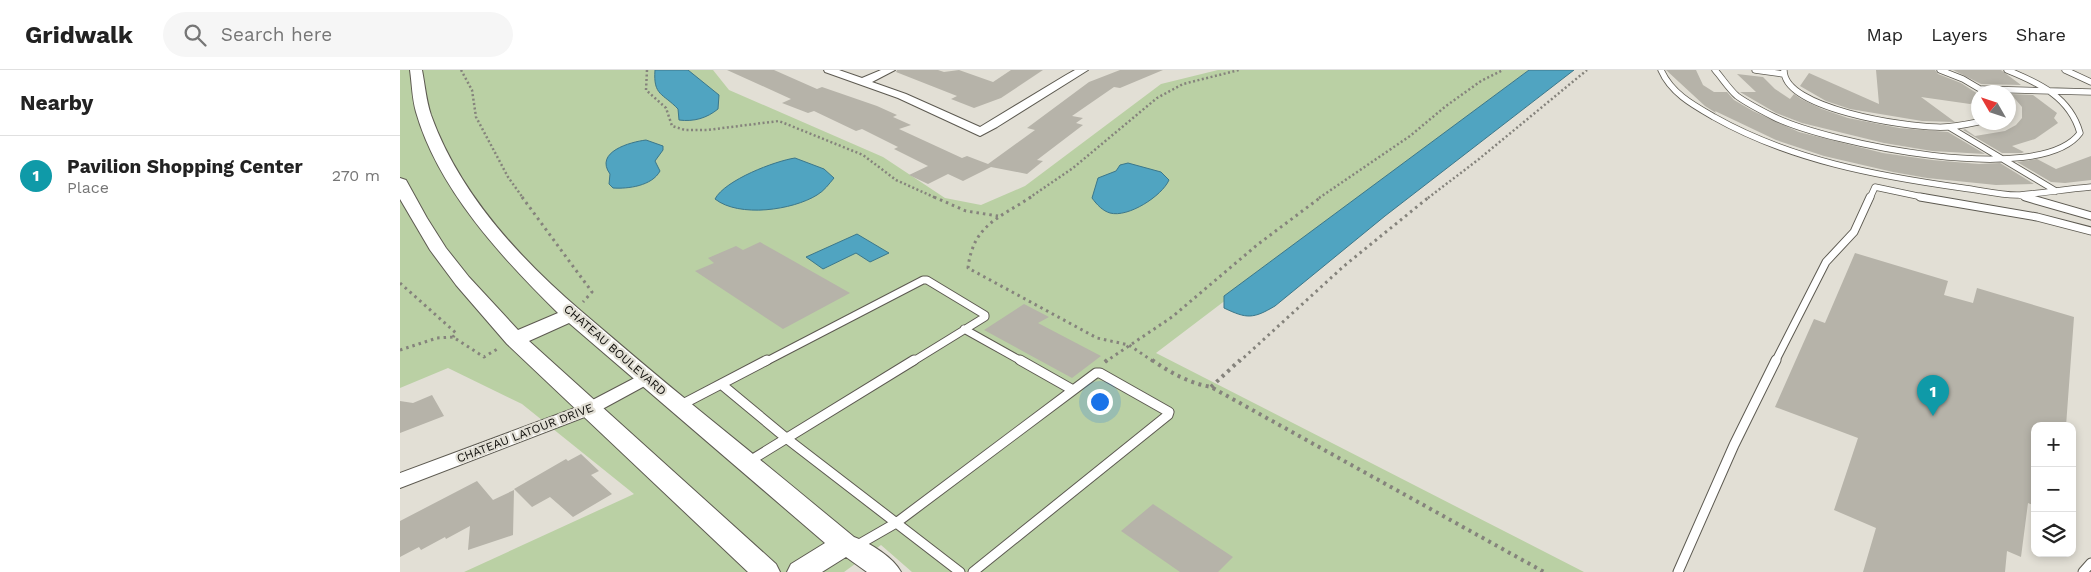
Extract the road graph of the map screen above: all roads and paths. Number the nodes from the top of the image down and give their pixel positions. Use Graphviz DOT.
graph roads {
  1 [pos="416,70"];
  2 [pos="461,70"];
  3 [pos="647,70"];
  4 [pos="829,70"];
  5 [pos="890,70"];
  6 [pos="1083,70"];
  7 [pos="1239,70"];
  8 [pos="1503,70"];
  9 [pos="1587,70"];
  10 [pos="1661,70"];
  11 [pos="1715,70"];
  12 [pos="1755,70"];
  13 [pos="1940,70"];
  14 [pos="2007,70"];
  15 [pos="2065,70"];
  16 [pos="1784,72"];
  17 [pos="863,82"];
  18 [pos="2091,82"];
  19 [pos="1973,85"];
  20 [pos="2016,91"];
  21 [pos="2052,91"];
  22 [pos="2091,92"];
  23 [pos="1971,123"];
  24 [pos="1949,127"];
  25 [pos="2003,159"];
  26 [pos="400,183"];
  27 [pos="2091,187"];
  28 [pos="2056,191"];
  29 [pos="2019,195"];
  30 [pos="2090,215"];
  31 [pos="998,216"];
  32 [pos="2091,231"];
  33 [pos="400,283"];
  34 [pos="573,314"];
  35 [pos="964,329"];
  36 [pos="453,337"];
  37 [pos="514,340"];
  38 [pos="1129,345"];
  39 [pos="400,350"];
  40 [pos="1099,366"];
  41 [pos="646,378"];
  42 [pos="721,384"];
  43 [pos="1211,387"];
  44 [pos="1073,390"];
  45 [pos="679,406"];
  46 [pos="589,409"];
  47 [pos="786,438"];
  48 [pos="747,462"];
  49 [pos="400,481"];
  50 [pos="896,522"];
  51 [pos="850,546"];
  52 [pos="2091,563"];
  53 [pos="766,572"];
  54 [pos="801,572"];
  55 [pos="887,572"];
  56 [pos="960,572"];
  57 [pos="972,572"];
  58 [pos="1544,572"];
  59 [pos="1678,572"];
  60 [pos="2083,572"];
  1 -- 34 [label="street, CHATEAU BOULEVARD"];
  2 -- 34 [label="path"];
  3 -- 31 [label="path"];
  4 -- 17 [label="street"];
  5 -- 17 [label="street"];
  6 -- 17 [label="street"];
  7 -- 31 [label="path"];
  8 -- 38 [label="path"];
  9 -- 43 [label="path"];
  10 -- 29 [label="lane"];
  11 -- 25 [label="lane"];
  12 -- 16 [label="lane"];
  13 -- 19 [label="lane"];
  14 -- 21 [label="lane"];
  15 -- 18 [label="lane"];
  16 -- 24 [label="lane"];
  20 -- 21 [label="lane"];
  21 -- 22 [label="lane"];
  21 -- 25 [label="lane"];
  23 -- 24 [label="lane"];
  24 -- 25 [label="lane"];
  25 -- 28 [label="lane"];
  26 -- 37 [label="street"];
  27 -- 28 [label="lane"];
  28 -- 29 [label="lane"];
  29 -- 30 [label="lane"];
  31 -- 38 [label="path"];
  32 -- 59 [label="lane"];
  33 -- 36 [label="path"];
  34 -- 37 [label="street"];
  34 -- 41 [label="street, CHATEAU BOULEVARD"];
  35 -- 42 [label="lane"];
  35 -- 44 [label="lane"];
  35 -- 47 [label="lane"];
  36 -- 37 [label="path"];
  36 -- 39 [label="path"];
  37 -- 46 [label="street"];
  38 -- 40 [label="path"];
  38 -- 43 [label="path"];
  41 -- 45 [label="street, CHATEAU BOULEVARD"];
  41 -- 46 [label="street, CHATEAU LATOUR DRIVE"];
  42 -- 45 [label="lane"];
  42 -- 47 [label="lane"];
  43 -- 58 [label="path"];
  44 -- 50 [label="lane"];
  44 -- 57 [label="lane"];
  45 -- 48 [label="street, CHATEAU BOULEVARD"];
  46 -- 49 [label="street, CHATEAU LATOUR DRIVE"];
  46 -- 53 [label="street"];
  47 -- 48 [label="lane"];
  47 -- 50 [label="lane"];
  48 -- 51 [label="street, CHATEAU BOULEVARD"];
  50 -- 51 [label="lane"];
  50 -- 56 [label="lane"];
  51 -- 54 [label="street"];
  51 -- 55 [label="street, CHATEAU BOULEVARD"];
  52 -- 60 [label="lane"];
}
